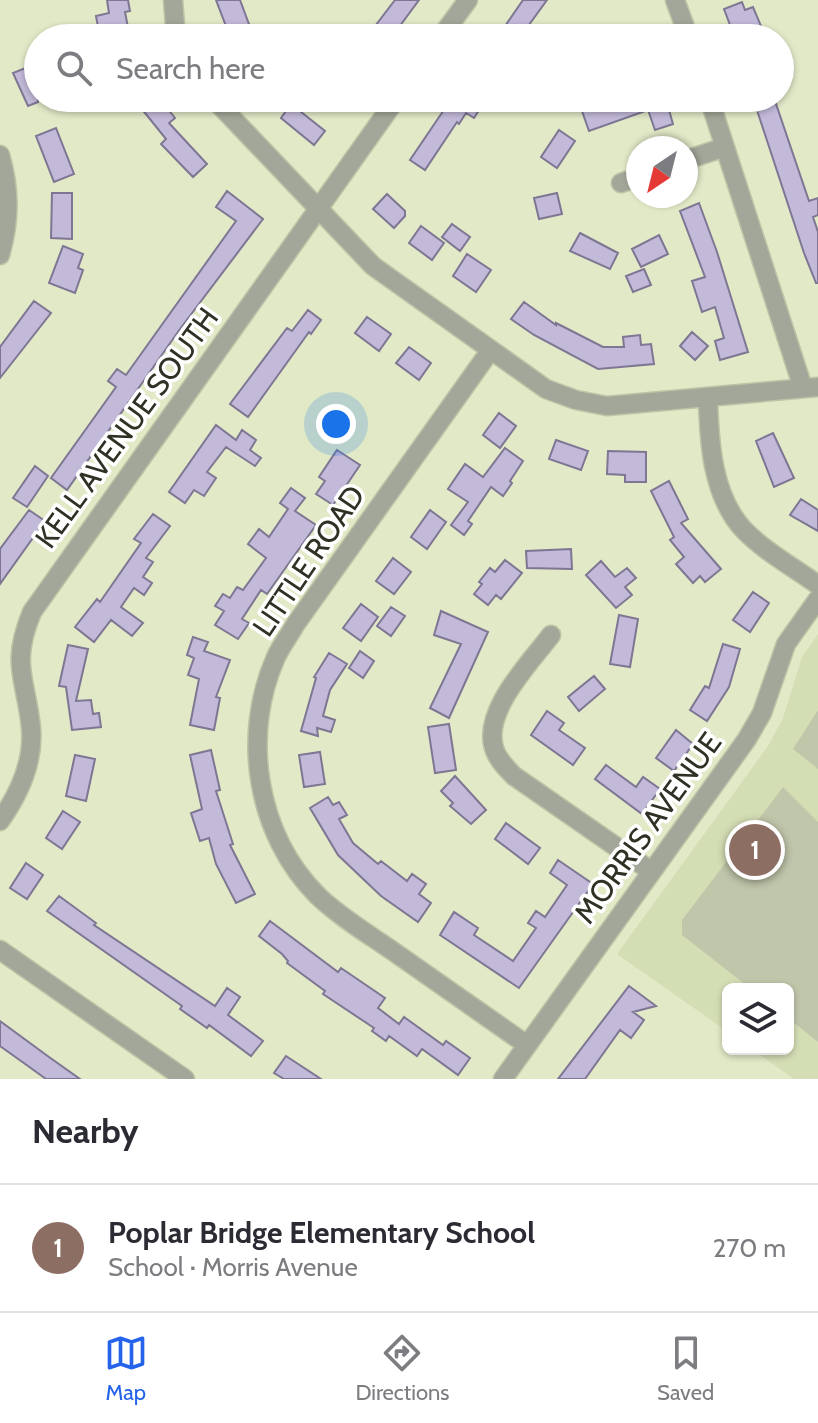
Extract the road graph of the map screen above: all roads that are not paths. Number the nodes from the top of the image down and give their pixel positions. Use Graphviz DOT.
graph roads {
  1 [pos="173,0"];
  2 [pos="468,0"];
  3 [pos="675,0"];
  4 [pos="175,24"];
  5 [pos="450,24"];
  6 [pos="684,24"];
  7 [pos="226,112"];
  8 [pos="387,112"];
  9 [pos="714,112"];
  10 [pos="725,147"];
  11 [pos="0,155"];
  12 [pos="698,156"];
  13 [pos="318,209"];
  14 [pos="0,255"];
  15 [pos="490,351"];
  16 [pos="810,388"];
  17 [pos="708,398"];
  18 [pos="818,585"];
  19 [pos="818,599"];
  20 [pos="551,635"];
  21 [pos="0,821"];
  22 [pos="651,871"];
  23 [pos="0,950"];
  24 [pos="527,1045"];
  25 [pos="185,1079"];
  26 [pos="503,1079"];
  1 -- 4 [label="street"];
  2 -- 5 [label="street"];
  3 -- 6 [label="street"];
  7 -- 13 [label="street"];
  8 -- 13 [label="street, KELL AVENUE SOUTH"];
  9 -- 10 [label="street"];
  10 -- 12 [label="street"];
  10 -- 16 [label="street"];
  11 -- 14 [label="street"];
  13 -- 15 [label="street"];
  13 -- 21 [label="street, KELL AVENUE SOUTH"];
  15 -- 17 [label="street"];
  15 -- 24 [label="street, LITTLE ROAD"];
  16 -- 17 [label="street"];
  17 -- 18 [label="street"];
  19 -- 22 [label="street, MORRIS AVENUE"];
  20 -- 22 [label="street"];
  22 -- 24 [label="street, MORRIS AVENUE"];
  23 -- 25 [label="street"];
  24 -- 26 [label="street, MORRIS AVENUE"];
}
